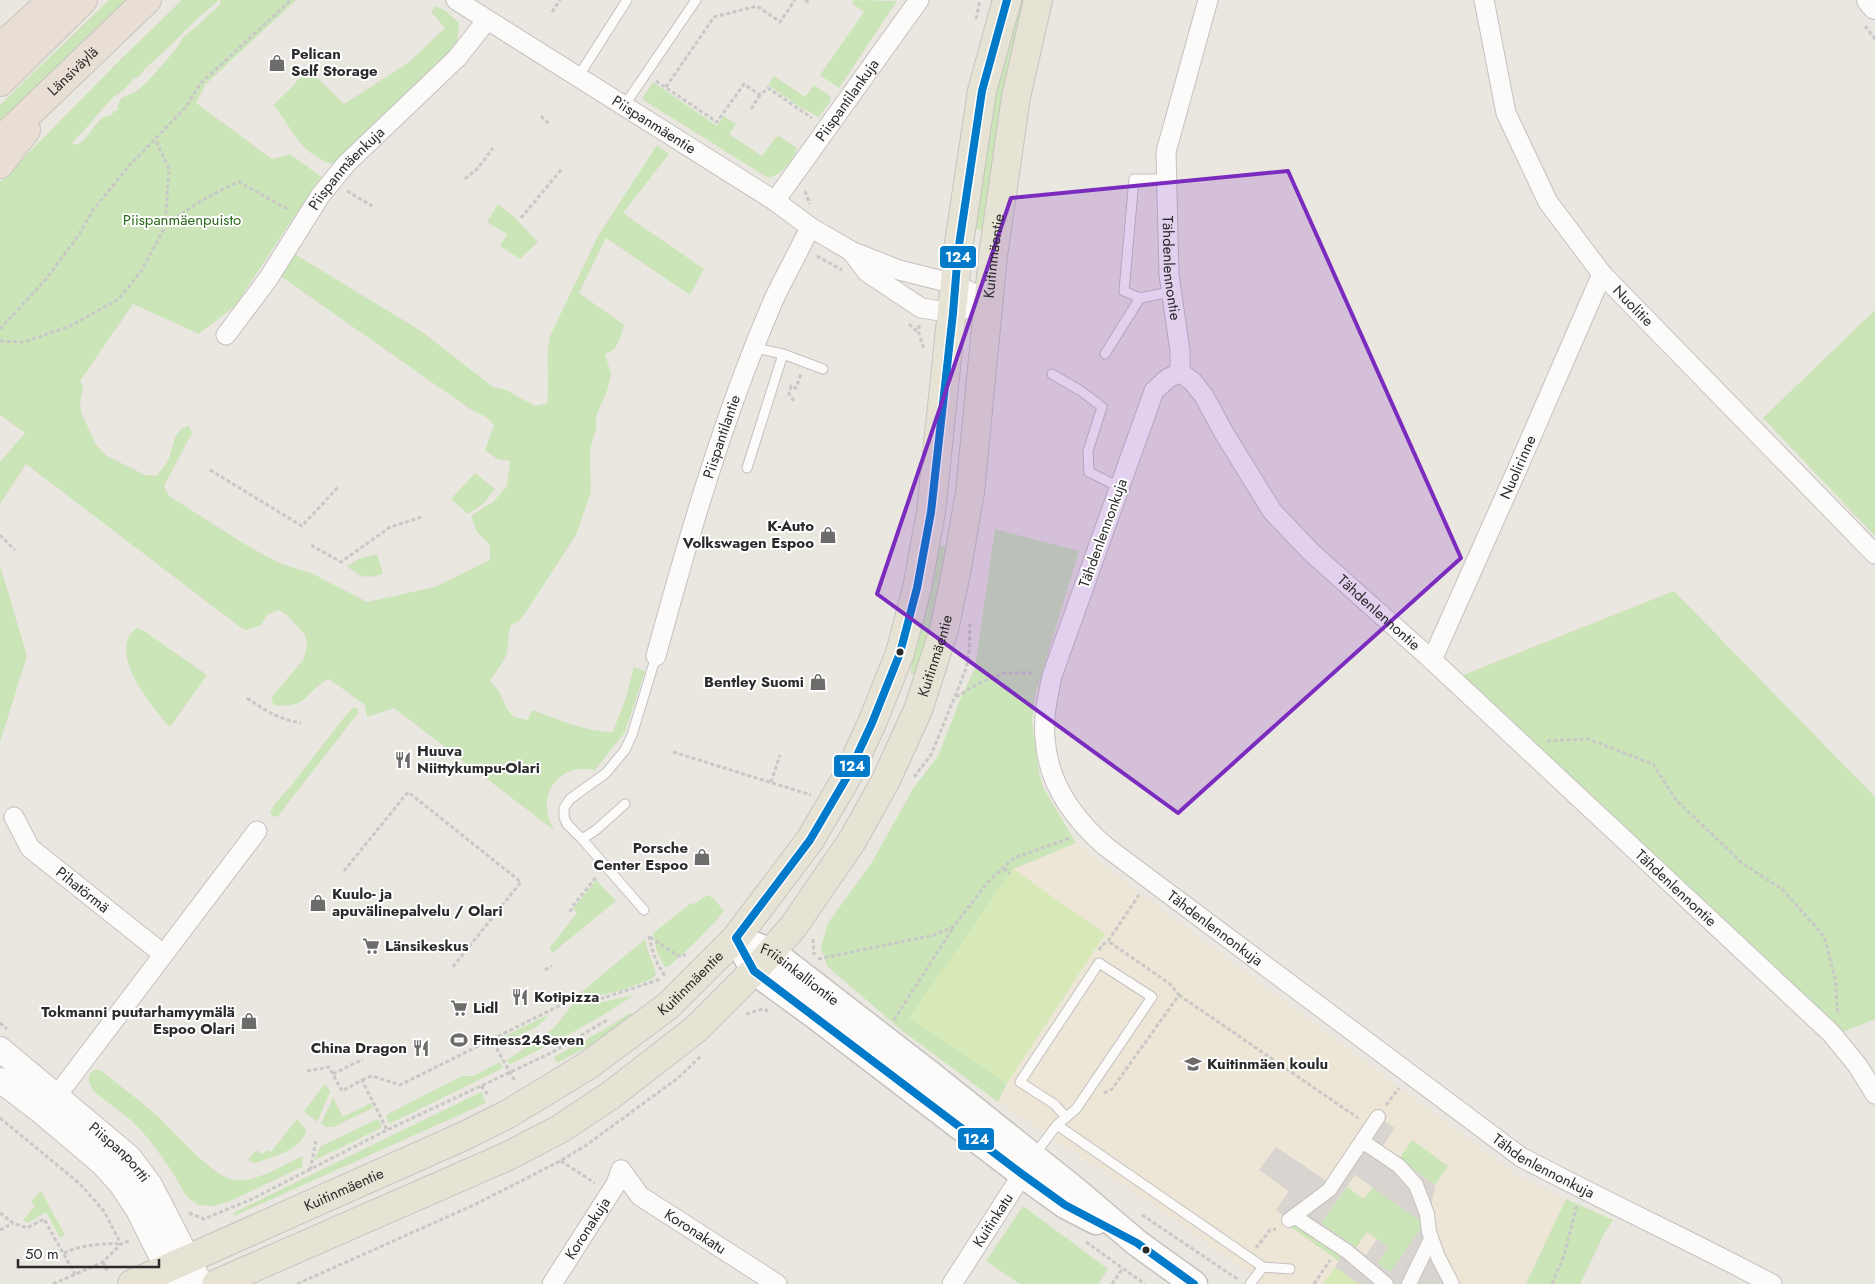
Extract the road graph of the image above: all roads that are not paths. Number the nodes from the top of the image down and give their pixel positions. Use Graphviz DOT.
graph roads {
  1 [pos="56,0"];
  2 [pos="83,0"];
  3 [pos="147,0"];
  4 [pos="456,0"];
  5 [pos="626,0"];
  6 [pos="696,0"];
  7 [pos="919,0"];
  8 [pos="1006,0"];
  9 [pos="1038,0"];
  10 [pos="1208,0"];
  11 [pos="1484,0"];
  12 [pos="1869,0"];
  13 [pos="1875,7"];
  14 [pos="487,20"];
  15 [pos="0,48"];
  16 [pos="70,74"];
  17 [pos="578,77"];
  18 [pos="0,82"];
  19 [pos="624,106"];
  20 [pos="0,141"];
  21 [pos="0,164"];
  22 [pos="1166,179"];
  23 [pos="776,201"];
  24 [pos="810,228"];
  25 [pos="851,251"];
  26 [pos="1602,274"];
  27 [pos="955,284"];
  28 [pos="1170,292"];
  29 [pos="1140,298"];
  30 [pos="988,301"];
  31 [pos="953,313"];
  32 [pos="226,334"];
  33 [pos="755,348"];
  34 [pos="783,354"];
  35 [pos="1105,354"];
  36 [pos="823,369"];
  37 [pos="1180,372"];
  38 [pos="1052,374"];
  39 [pos="747,468"];
  40 [pos="1120,486"];
  41 [pos="1875,554"];
  42 [pos="656,656"];
  43 [pos="1432,660"];
  44 [pos="625,804"];
  45 [pos="14,817"];
  46 [pos="258,830"];
  47 [pos="582,839"];
  48 [pos="644,910"];
  49 [pos="736,938"];
  50 [pos="163,954"];
  51 [pos="763,962"];
  52 [pos="0,1049"];
  53 [pos="0,1080"];
  54 [pos="1875,1094"];
  55 [pos="50,1105"];
  56 [pos="1066,1117"];
  57 [pos="1374,1122"];
  58 [pos="1057,1125"];
  59 [pos="1362,1141"];
  60 [pos="1028,1165"];
  61 [pos="621,1170"];
  62 [pos="1431,1238"];
  63 [pos="1263,1267"];
  64 [pos="1290,1268"];
  65 [pos="177,1270"];
  66 [pos="132,1284"];
  67 [pos="201,1284"];
  68 [pos="216,1284"];
  69 [pos="552,1284"];
  70 [pos="778,1284"];
  71 [pos="952,1284"];
  72 [pos="1194,1284"];
  73 [pos="1250,1284"];
  74 [pos="1386,1284"];
  75 [pos="1409,1284"];
  76 [pos="1452,1284"];
  77 [pos="1772,1284"];
  1 -- 15 [label="highway"];
  2 -- 18 [label="highway"];
  3 -- 16 [label="highway, Länsiväylä"];
  4 -- 14 [label="street, Piispanmäentie"];
  5 -- 17 [label="lane"];
  6 -- 19 [label="lane"];
  7 -- 23 [label="street, Piispantilankuja"];
  8 -- 27 [label="main road, Kuitinmäentie"];
  9 -- 30 [label="main road, Kuitinmäentie"];
  10 -- 22 [label="street, Tähdenlennontie"];
  11 -- 26 [label="street, Nuolitie"];
  12 -- 13 [label="street"];
  14 -- 17 [label="street, Piispanmäentie"];
  14 -- 32 [label="street, Piispanmäenkuja"];
  16 -- 20 [label="highway, Länsiväylä"];
  16 -- 21 [label="highway"];
  17 -- 19 [label="street, Piispanmäentie"];
  19 -- 23 [label="street, Piispanmäentie"];
  22 -- 28 [label="street, Tähdenlennontie"];
  22 -- 29 [label="lane"];
  23 -- 24 [label="street, Piispanmäentie"];
  24 -- 25 [label="street, Piispanmäentie"];
  24 -- 33 [label="street, Piispantilantie"];
  25 -- 27 [label="street, Piispanmäentie"];
  25 -- 31 [label="street, Piispanmäentie"];
  26 -- 41 [label="street, Nuolitie"];
  26 -- 43 [label="street, Nuolirinne"];
  27 -- 30 [label="street, Piispanmäentie"];
  27 -- 31 [label="main road, Kuitinmäentie"];
  28 -- 29 [label="lane"];
  28 -- 37 [label="street, Tähdenlennontie"];
  29 -- 35 [label="lane"];
  30 -- 31 [label="street, Piispanmäentie"];
  30 -- 51 [label="main road, Kuitinmäentie"];
  31 -- 49 [label="main road, Kuitinmäentie"];
  33 -- 34 [label="lane"];
  33 -- 42 [label="street, Piispantilantie"];
  34 -- 36 [label="lane"];
  34 -- 39 [label="lane"];
  37 -- 40 [label="street, Tähdenlennonkuja"];
  37 -- 43 [label="street, Tähdenlennontie"];
  38 -- 40 [label="lane"];
  40 -- 77 [label="street, Tähdenlennonkuja"];
  42 -- 47 [label="lane"];
  43 -- 54 [label="street, Tähdenlennontie"];
  44 -- 47 [label="lane"];
  45 -- 50 [label="street, Pihatörmä"];
  46 -- 50 [label="street"];
  47 -- 48 [label="lane"];
  49 -- 51 [label="main road, Friisinkalliontie"];
  49 -- 65 [label="main road, Kuitinmäentie"];
  50 -- 55 [label="street"];
  51 -- 60 [label="main road, Friisinkalliontie"];
  51 -- 68 [label="main road, Kuitinmäentie"];
  52 -- 55 [label="street, Piispanportti"];
  53 -- 55 [label="street, Piispanportti"];
  55 -- 65 [label="street, Piispanportti"];
  56 -- 56 [label="lane"];
  56 -- 58 [label="lane"];
  57 -- 59 [label="street"];
  58 -- 60 [label="lane"];
  58 -- 63 [label="lane"];
  59 -- 62 [label="street"];
  59 -- 74 [label="street"];
  60 -- 71 [label="street, Kuitinkatu"];
  60 -- 72 [label="main road, Friisinkalliontie"];
  61 -- 69 [label="street, Koronakuja"];
  61 -- 70 [label="street, Koronakatu"];
  62 -- 75 [label="street"];
  62 -- 76 [label="street"];
  63 -- 64 [label="lane"];
  63 -- 73 [label="lane"];
  65 -- 66 [label="main road, Kuitinmäentie"];
  65 -- 67 [label="street, Piispanportti"];
}
